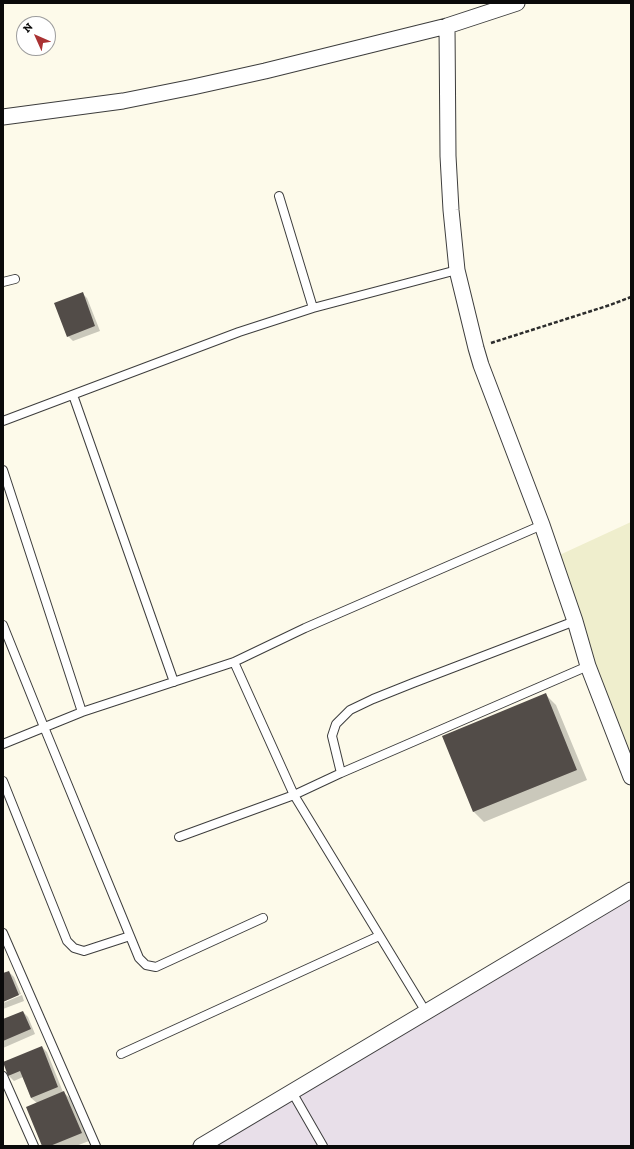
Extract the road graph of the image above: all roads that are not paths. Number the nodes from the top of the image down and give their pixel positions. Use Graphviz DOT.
graph roads {
  1 [pos="517,3"];
  2 [pos="447,26"];
  3 [pos="3,118"];
  4 [pos="279,196"];
  5 [pos="457,270"];
  6 [pos="15,280"];
  7 [pos="3,282"];
  8 [pos="313,308"];
  9 [pos="73,395"];
  10 [pos="3,421"];
  11 [pos="3,470"];
  12 [pos="542,525"];
  13 [pos="575,621"];
  14 [pos="3,624"];
  15 [pos="234,662"];
  16 [pos="588,666"];
  17 [pos="174,682"];
  18 [pos="82,712"];
  19 [pos="44,727"];
  20 [pos="3,744"];
  21 [pos="341,773"];
  22 [pos="631,777"];
  23 [pos="3,781"];
  24 [pos="294,795"];
  25 [pos="179,837"];
  26 [pos="631,890"];
  27 [pos="263,918"];
  28 [pos="3,933"];
  29 [pos="130,936"];
  30 [pos="380,936"];
  31 [pos="426,1012"];
  32 [pos="121,1054"];
  33 [pos="3,1076"];
  34 [pos="292,1092"];
  35 [pos="34,1146"];
  36 [pos="96,1146"];
  37 [pos="200,1146"];
  38 [pos="323,1146"];
  1 -- 2 [label="street"];
  2 -- 3 [label="street"];
  2 -- 5 [label="street"];
  4 -- 8 [label="lane"];
  5 -- 8 [label="lane"];
  5 -- 12 [label="street"];
  6 -- 7 [label="lane"];
  8 -- 9 [label="lane"];
  9 -- 10 [label="lane"];
  9 -- 17 [label="lane"];
  11 -- 18 [label="lane"];
  12 -- 13 [label="street"];
  12 -- 15 [label="lane"];
  13 -- 16 [label="street"];
  13 -- 21 [label="lane"];
  14 -- 19 [label="lane"];
  15 -- 17 [label="lane"];
  15 -- 24 [label="lane"];
  16 -- 21 [label="lane"];
  16 -- 22 [label="street"];
  17 -- 18 [label="lane"];
  18 -- 19 [label="lane"];
  19 -- 20 [label="lane"];
  19 -- 29 [label="lane"];
  21 -- 24 [label="lane"];
  23 -- 29 [label="lane"];
  24 -- 25 [label="lane"];
  24 -- 30 [label="lane"];
  26 -- 31 [label="street"];
  27 -- 29 [label="lane"];
  28 -- 36 [label="lane"];
  30 -- 31 [label="lane"];
  30 -- 32 [label="lane"];
  31 -- 34 [label="street"];
  33 -- 35 [label="lane"];
  34 -- 37 [label="street"];
  34 -- 38 [label="lane"];
}
